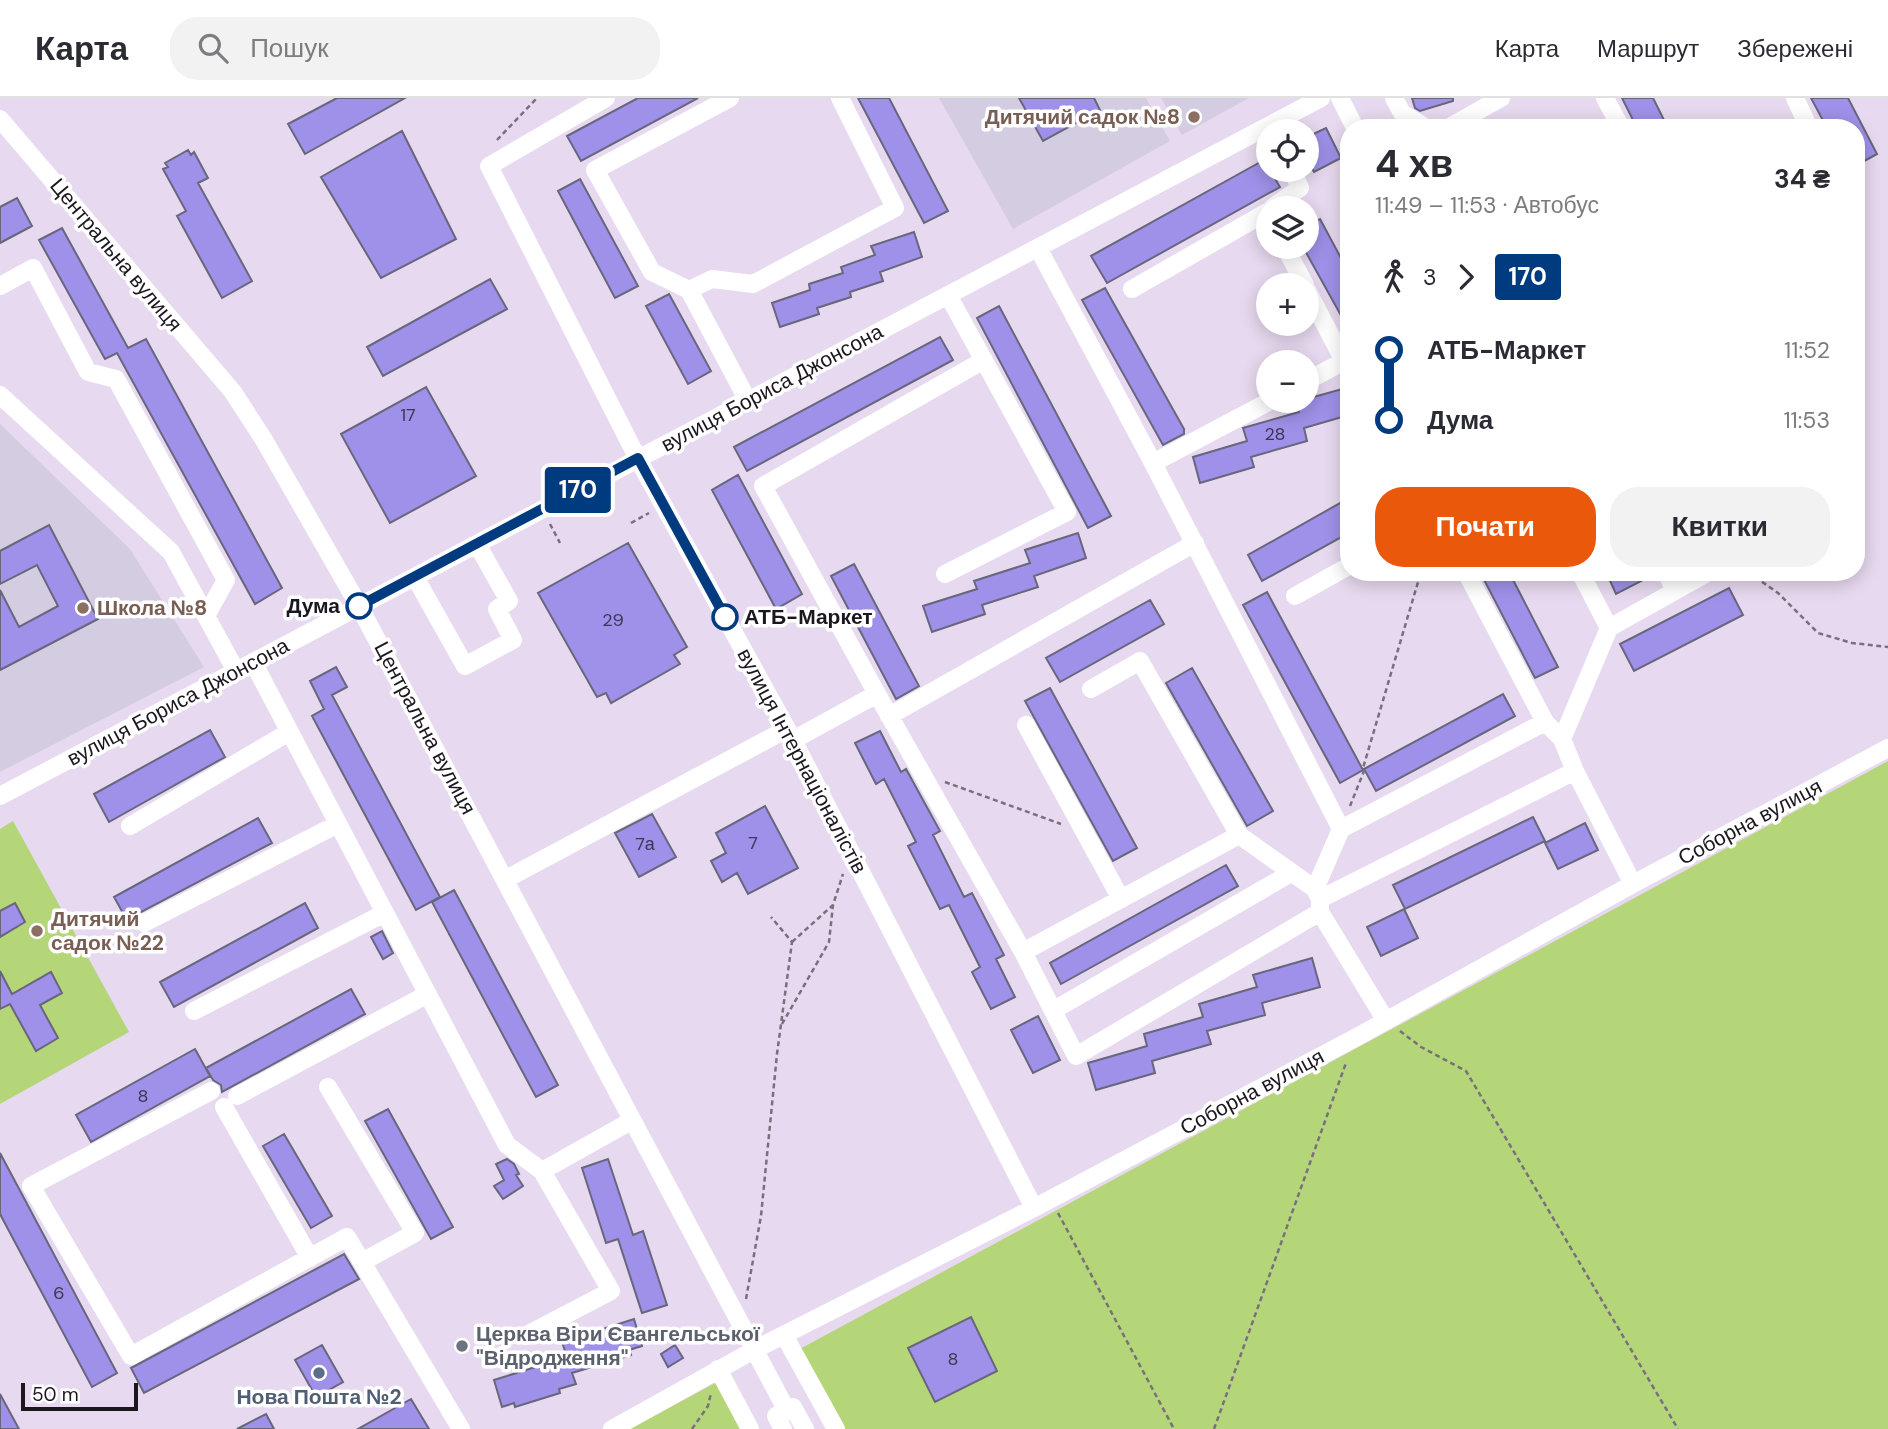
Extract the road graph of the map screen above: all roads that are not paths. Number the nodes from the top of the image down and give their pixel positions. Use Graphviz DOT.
graph roads {
  1 [pos="606,98"];
  2 [pos="730,98"];
  3 [pos="840,98"];
  4 [pos="1321,98"];
  5 [pos="1340,98"];
  6 [pos="1394,98"];
  7 [pos="1501,98"];
  8 [pos="1605,98"];
  9 [pos="1795,98"];
  10 [pos="0,119"];
  11 [pos="1287,119"];
  12 [pos="1350,119"];
  13 [pos="1412,119"];
  14 [pos="1464,119"];
  15 [pos="1617,119"];
  16 [pos="1805,119"];
  17 [pos="1256,137"];
  18 [pos="1297,182"];
  19 [pos="1290,196"];
  20 [pos="1256,219"];
  21 [pos="1038,247"];
  22 [pos="0,286"];
  23 [pos="1132,289"];
  24 [pos="689,290"];
  25 [pos="948,295"];
  26 [pos="1319,313"];
  27 [pos="1340,353"];
  28 [pos="984,360"];
  29 [pos="1340,363"];
  30 [pos="1319,375"];
  31 [pos="0,394"];
  32 [pos="748,401"];
  33 [pos="1256,408"];
  34 [pos="638,458"];
  35 [pos="1153,463"];
  36 [pos="1195,543"];
  37 [pos="477,544"];
  38 [pos="1340,571"];
  39 [pos="945,574"];
  40 [pos="415,577"];
  41 [pos="1471,581"];
  42 [pos="1584,581"];
  43 [pos="1670,581"];
  44 [pos="1693,581"];
  45 [pos="1675,591"];
  46 [pos="1296,596"];
  47 [pos="359,606"];
  48 [pos="206,616"];
  49 [pos="1608,628"];
  50 [pos="253,662"];
  51 [pos="236,671"];
  52 [pos="1091,689"];
  53 [pos="877,694"];
  54 [pos="889,716"];
  55 [pos="1545,722"];
  56 [pos="1026,725"];
  57 [pos="289,732"];
  58 [pos="790,735"];
  59 [pos="1562,739"];
  60 [pos="1888,748"];
  61 [pos="1575,771"];
  62 [pos="0,796"];
  63 [pos="338,824"];
  64 [pos="130,826"];
  65 [pos="1341,829"];
  66 [pos="1239,835"];
  67 [pos="1291,873"];
  68 [pos="506,879"];
  69 [pos="1633,884"];
  70 [pos="1121,899"];
  71 [pos="1318,900"];
  72 [pos="384,913"];
  73 [pos="144,923"];
  74 [pos="1023,952"];
  75 [pos="428,994"];
  76 [pos="1054,1010"];
  77 [pos="194,1011"];
  78 [pos="1386,1021"];
  79 [pos="328,1087"];
  80 [pos="211,1091"];
  81 [pos="631,1121"];
  82 [pos="542,1171"];
  83 [pos="1034,1208"];
  84 [pos="310,1258"];
  85 [pos="362,1262"];
  86 [pos="783,1335"];
  87 [pos="525,1336"];
  88 [pos="754,1350"];
  89 [pos="718,1369"];
  90 [pos="787,1411"];
  91 [pos="461,1429"];
  92 [pos="612,1429"];
  93 [pos="750,1429"];
  94 [pos="783,1429"];
  95 [pos="805,1429"];
  96 [pos="836,1429"];
  1 -- 34 [label="street, вулиця Інтернаціоналістів"];
  2 -- 24 [label="street"];
  3 -- 24 [label="street"];
  4 -- 11 [label="street, вулиця Бориса Джонсона"];
  5 -- 12 [label="street"];
  6 -- 13 [label="street"];
  7 -- 14 [label="street"];
  8 -- 15 [label="street"];
  9 -- 16 [label="street"];
  10 -- 47 [label="street, Центральна вулиця"];
  17 -- 21 [label="street, вулиця Бориса Джонсона"];
  18 -- 19 [label="street"];
  20 -- 23 [label="street"];
  21 -- 25 [label="street, вулиця Бориса Джонсона"];
  21 -- 35 [label="street"];
  22 -- 48 [label="street"];
  24 -- 32 [label="street"];
  25 -- 28 [label="street"];
  25 -- 32 [label="street, вулиця Бориса Джонсона"];
  26 -- 27 [label="street"];
  28 -- 39 [label="street"];
  28 -- 53 [label="street"];
  29 -- 30 [label="street"];
  31 -- 48 [label="street"];
  32 -- 34 [label="street, вулиця Бориса Джонсона"];
  33 -- 35 [label="street"];
  34 -- 37 [label="street, вулиця Бориса Джонсона"];
  34 -- 58 [label="street, вулиця Інтернаціоналістів"];
  35 -- 36 [label="street"];
  36 -- 54 [label="street"];
  36 -- 65 [label="street"];
  37 -- 40 [label="street, вулиця Бориса Джонсона"];
  37 -- 40 [label="street"];
  38 -- 46 [label="street"];
  40 -- 47 [label="street, вулиця Бориса Джонсона"];
  41 -- 55 [label="street"];
  42 -- 49 [label="street"];
  43 -- 45 [label="street"];
  44 -- 45 [label="street"];
  45 -- 49 [label="street"];
  47 -- 50 [label="street, вулиця Бориса Джонсона"];
  47 -- 68 [label="street, Центральна вулиця"];
  48 -- 51 [label="street"];
  49 -- 59 [label="street"];
  50 -- 51 [label="street, вулиця Бориса Джонсона"];
  50 -- 57 [label="street"];
  51 -- 62 [label="street, вулиця Бориса Джонсона"];
  52 -- 66 [label="street"];
  53 -- 54 [label="street"];
  53 -- 58 [label="street"];
  54 -- 74 [label="street"];
  55 -- 59 [label="street"];
  55 -- 65 [label="street"];
  56 -- 70 [label="street"];
  57 -- 63 [label="street"];
  57 -- 64 [label="street"];
  58 -- 68 [label="street"];
  58 -- 83 [label="street, вулиця Інтернаціоналістів"];
  59 -- 61 [label="street"];
  60 -- 69 [label="street, Соборна вулиця"];
  61 -- 69 [label="street"];
  61 -- 71 [label="street"];
  63 -- 72 [label="street"];
  63 -- 73 [label="street"];
  65 -- 71 [label="street"];
  66 -- 67 [label="street"];
  66 -- 70 [label="street"];
  67 -- 71 [label="street"];
  67 -- 76 [label="street"];
  68 -- 81 [label="street, Центральна вулиця"];
  69 -- 78 [label="street, Соборна вулиця"];
  70 -- 74 [label="street"];
  71 -- 76 [label="street"];
  71 -- 78 [label="street"];
  72 -- 75 [label="street"];
  72 -- 77 [label="street"];
  74 -- 76 [label="street"];
  75 -- 82 [label="street"];
  75 -- 84 [label="street"];
  78 -- 83 [label="street, Соборна вулиця"];
  79 -- 85 [label="street"];
  80 -- 84 [label="street"];
  81 -- 82 [label="street"];
  81 -- 88 [label="street, Центральна вулиця"];
  82 -- 87 [label="street"];
  83 -- 86 [label="street, Соборна вулиця"];
  84 -- 85 [label="street"];
  85 -- 91 [label="street"];
  86 -- 88 [label="street, Соборна вулиця"];
  86 -- 96 [label="street"];
  88 -- 89 [label="street, Соборна вулиця"];
  88 -- 90 [label="street, Центральна вулиця"];
  89 -- 92 [label="street, Соборна вулиця"];
  89 -- 93 [label="street"];
  90 -- 94 [label="street"];
  90 -- 95 [label="street, Центральна вулиця"];
}
